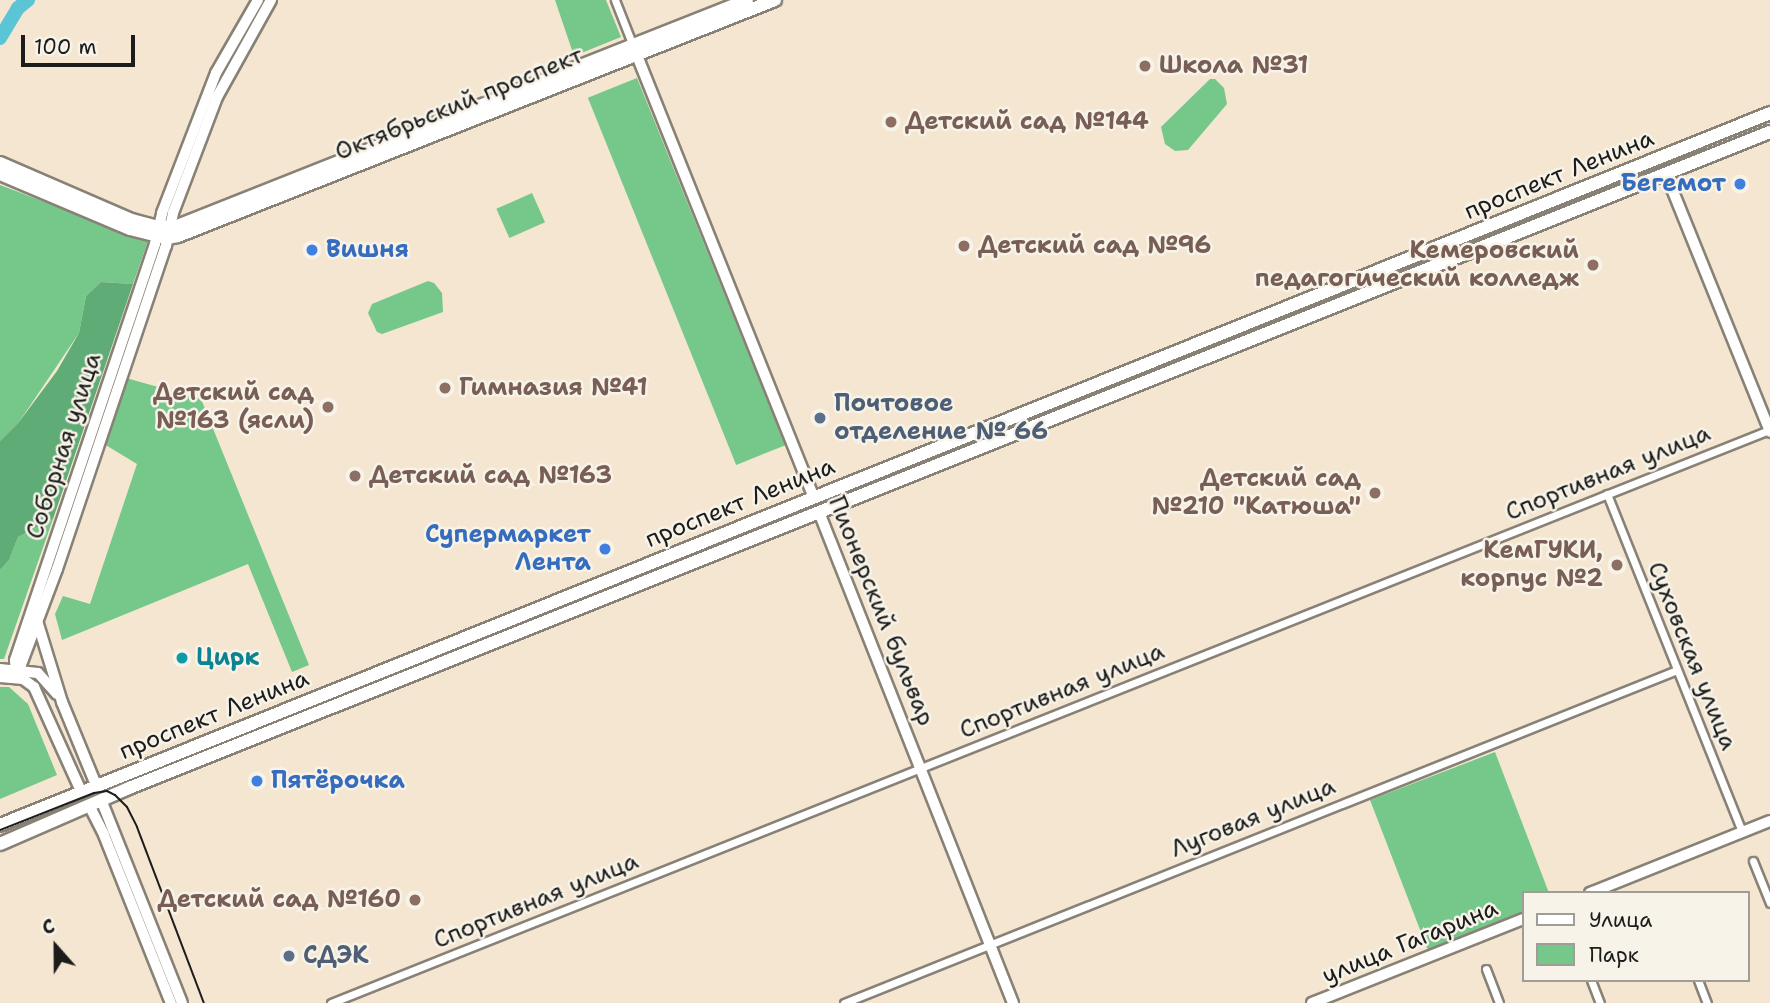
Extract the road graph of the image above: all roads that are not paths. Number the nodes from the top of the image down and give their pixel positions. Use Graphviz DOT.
graph roads {
  1 [pos="258,0"];
  2 [pos="271,0"];
  3 [pos="615,0"];
  4 [pos="747,0"];
  5 [pos="775,0"];
  6 [pos="635,50"];
  7 [pos="1770,113"];
  8 [pos="1770,132"];
  9 [pos="1659,157"];
  10 [pos="0,163"];
  11 [pos="0,174"];
  12 [pos="1665,174"];
  13 [pos="18,176"];
  14 [pos="163,232"];
  15 [pos="1240,325"];
  16 [pos="1248,340"];
  17 [pos="1770,431"];
  18 [pos="1607,494"];
  19 [pos="813,496"];
  20 [pos="819,512"];
  21 [pos="38,624"];
  22 [pos="0,669"];
  23 [pos="1677,670"];
  24 [pos="17,672"];
  25 [pos="0,677"];
  26 [pos="62,702"];
  27 [pos="921,768"];
  28 [pos="96,785"];
  29 [pos="81,792"];
  30 [pos="102,802"];
  31 [pos="90,807"];
  32 [pos="1770,821"];
  33 [pos="0,825"];
  34 [pos="1742,832"];
  35 [pos="0,844"];
  36 [pos="1753,861"];
  37 [pos="1595,891"];
  38 [pos="1770,903"];
  39 [pos="1522,919"];
  40 [pos="992,944"];
  41 [pos="1486,969"];
  42 [pos="1592,982"];
  43 [pos="1699,982"];
  44 [pos="171,1003"];
  45 [pos="182,1003"];
  46 [pos="331,1003"];
  47 [pos="844,1003"];
  48 [pos="1013,1003"];
  49 [pos="1312,1003"];
  50 [pos="1499,1003"];
  51 [pos="1600,1003"];
  52 [pos="1707,1003"];
  1 -- 14 [label="main road"];
  2 -- 14 [label="main road"];
  3 -- 6 [label="street, Пионерский бульвар"];
  4 -- 6 [label="main road, Октябрьский проспект"];
  5 -- 6 [label="main road, Октябрьский проспект"];
  6 -- 14 [label="main road, Октябрьский проспект"];
  6 -- 19 [label="main road, Пионерский бульвар"];
  7 -- 9 [label="main road, проспект Ленина"];
  8 -- 12 [label="main road, проспект Ленина"];
  9 -- 12 [label="main road"];
  9 -- 15 [label="main road, проспект Ленина"];
  10 -- 13 [label="main road"];
  11 -- 13 [label="main road"];
  12 -- 16 [label="main road, проспект Ленина"];
  12 -- 17 [label="main road"];
  13 -- 14 [label="main road"];
  14 -- 21 [label="main road, Соборная улица"];
  14 -- 24 [label="main road, Соборная улица"];
  15 -- 16 [label="main road"];
  15 -- 19 [label="main road, проспект Ленина"];
  16 -- 20 [label="main road, проспект Ленина"];
  17 -- 18 [label="street, Спортивная улица"];
  18 -- 23 [label="street, Суховская улица"];
  18 -- 27 [label="street, Спортивная улица"];
  19 -- 20 [label="main road, Пионерский бульвар"];
  19 -- 28 [label="main road, проспект Ленина"];
  20 -- 27 [label="main road, Пионерский бульвар"];
  20 -- 30 [label="main road, проспект Ленина"];
  21 -- 24 [label="main road, Соборная улица"];
  21 -- 26 [label="main road"];
  22 -- 24 [label="main road"];
  23 -- 34 [label="street, Суховская улица"];
  23 -- 40 [label="street, Луговая улица"];
  24 -- 25 [label="main road"];
  24 -- 26 [label="main road"];
  24 -- 29 [label="main road"];
  26 -- 28 [label="main road"];
  27 -- 40 [label="main road, Пионерский бульвар"];
  27 -- 46 [label="street, Спортивная улица"];
  28 -- 29 [label="main road, проспект Ленина"];
  28 -- 30 [label="main road"];
  29 -- 31 [label="main road"];
  29 -- 33 [label="main road, проспект Ленина"];
  30 -- 31 [label="main road"];
  30 -- 45 [label="main road"];
  31 -- 35 [label="main road"];
  31 -- 44 [label="main road"];
  32 -- 34 [label="main road"];
  34 -- 37 [label="main road"];
  36 -- 38 [label="street"];
  39 -- 49 [label="main road, улица Гагарина"];
  40 -- 47 [label="street, Луговая улица"];
  40 -- 48 [label="main road, Пионерский бульвар"];
  41 -- 50 [label="street"];
  42 -- 51 [label="street"];
  43 -- 52 [label="street"];
}
